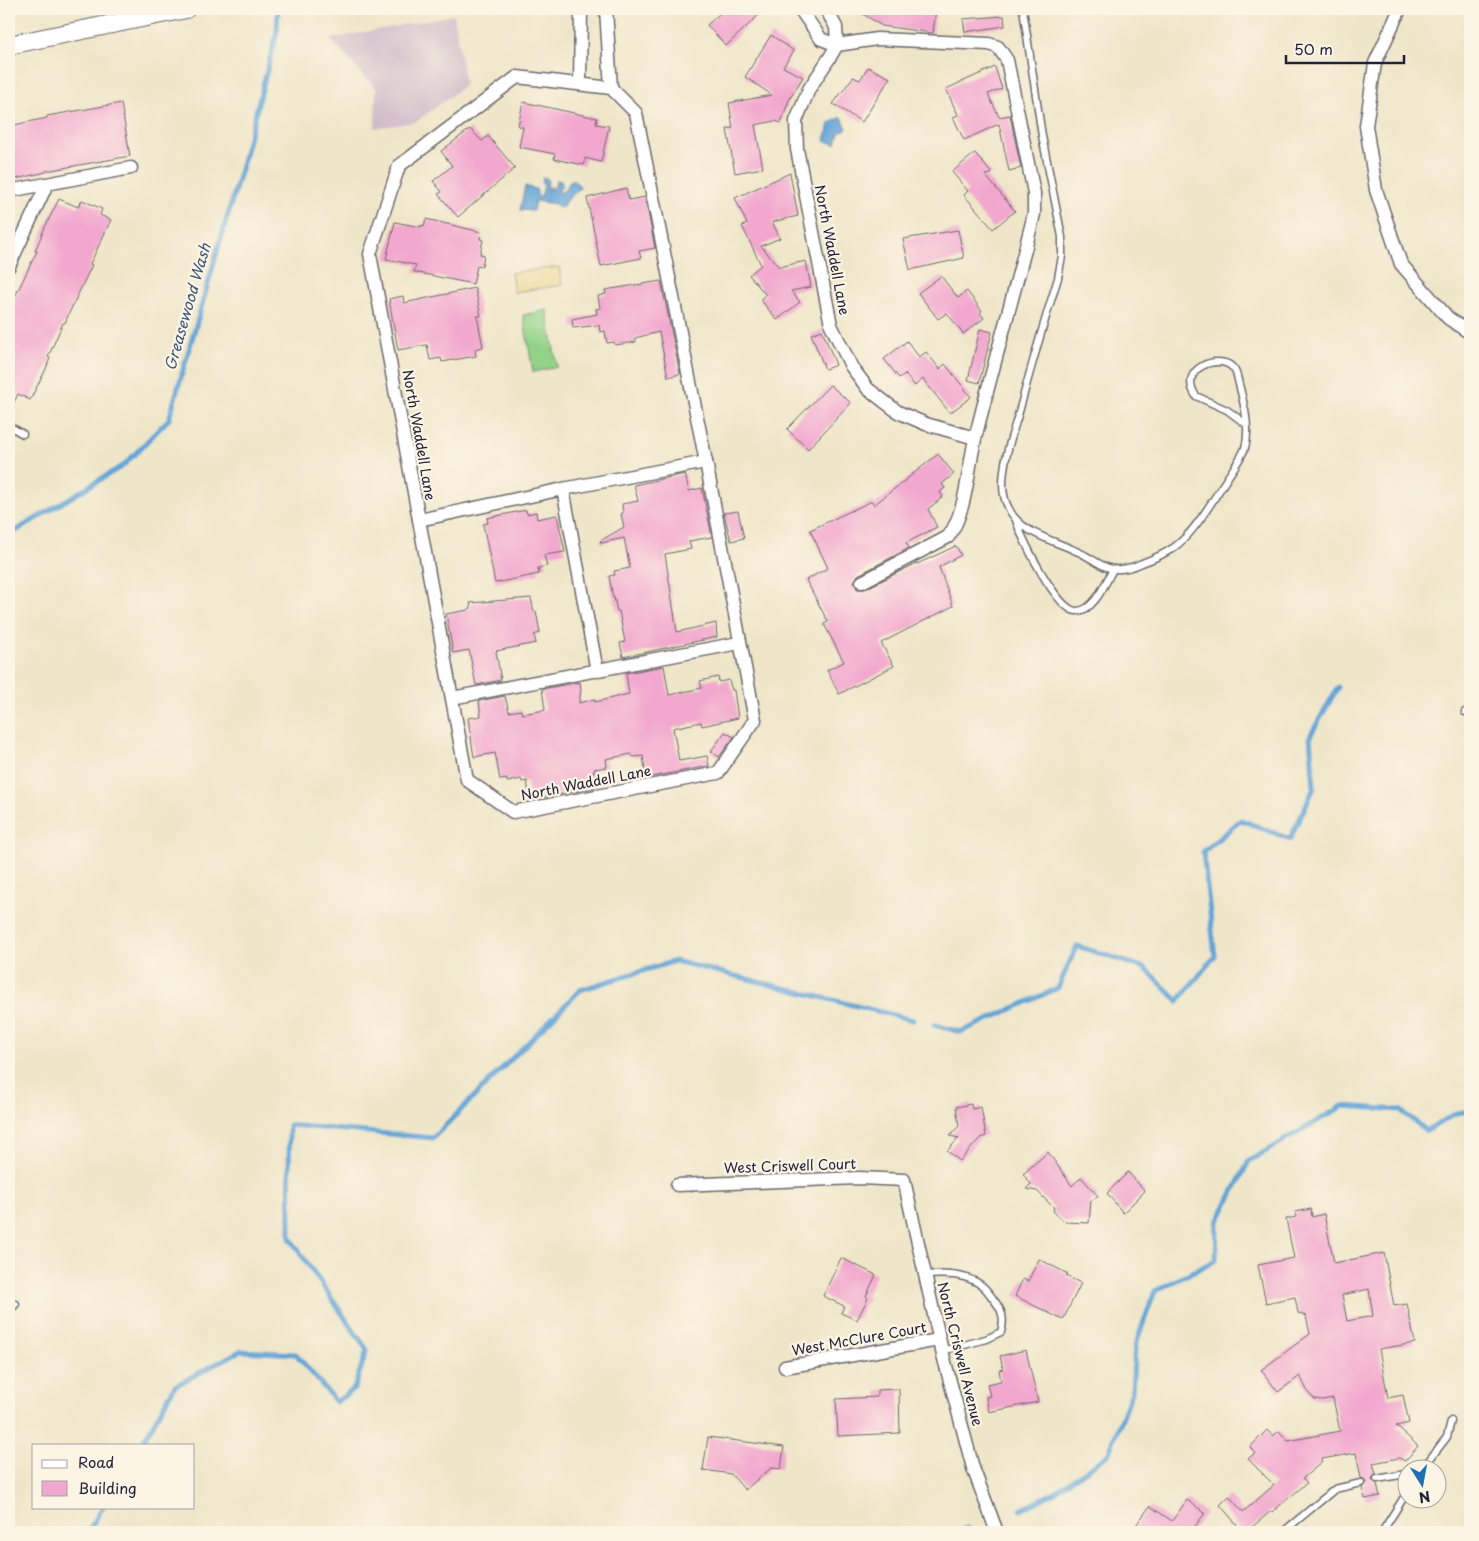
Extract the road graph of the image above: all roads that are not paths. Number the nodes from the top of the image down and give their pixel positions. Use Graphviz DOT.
graph roads {
  1 [pos="186,9"];
  2 [pos="581,9"];
  3 [pos="606,9"];
  4 [pos="800,9"];
  5 [pos="826,9"];
  6 [pos="1023,9"];
  7 [pos="1400,9"];
  8 [pos="9,45"];
  9 [pos="837,45"];
  10 [pos="580,84"];
  11 [pos="611,88"];
  12 [pos="131,168"];
  13 [pos="47,184"];
  14 [pos="9,192"];
  15 [pos="9,266"];
  16 [pos="1470,333"];
  17 [pos="1246,424"];
  18 [pos="9,426"];
  19 [pos="23,434"];
  20 [pos="975,438"];
  21 [pos="706,462"];
  22 [pos="563,489"];
  23 [pos="1016,519"];
  24 [pos="419,520"];
  25 [pos="1113,569"];
  26 [pos="862,582"];
  27 [pos="739,643"];
  28 [pos="597,671"];
  29 [pos="452,698"];
  30 [pos="904,1180"];
  31 [pos="677,1185"];
  32 [pos="925,1276"];
  33 [pos="16,1304"];
  34 [pos="9,1311"];
  35 [pos="940,1346"];
  36 [pos="785,1368"];
  37 [pos="1450,1421"];
  38 [pos="1431,1458"];
  39 [pos="1396,1476"];
  40 [pos="1377,1480"];
  41 [pos="1362,1483"];
  42 [pos="1397,1508"];
  43 [pos="997,1532"];
  44 [pos="1283,1532"];
  45 [pos="1382,1532"];
  1 -- 8 [label="street"];
  2 -- 10 [label="street"];
  3 -- 11 [label="street"];
  4 -- 9 [label="street"];
  5 -- 9 [label="street"];
  6 -- 23 [label="lane"];
  7 -- 16 [label="street"];
  9 -- 20 [label="street, North Waddell Lane"];
  9 -- 20 [label="street"];
  10 -- 11 [label="street, North Waddell Lane"];
  10 -- 24 [label="street, North Waddell Lane"];
  11 -- 21 [label="street, North Waddell Lane"];
  12 -- 13 [label="street"];
  13 -- 14 [label="street"];
  13 -- 15 [label="street"];
  17 -- 17 [label="lane"];
  17 -- 25 [label="lane"];
  18 -- 19 [label="lane"];
  20 -- 26 [label="street"];
  21 -- 22 [label="street"];
  21 -- 27 [label="street, North Waddell Lane"];
  22 -- 24 [label="street"];
  22 -- 28 [label="street"];
  23 -- 25 [label="lane"];
  23 -- 25 [label="lane"];
  24 -- 29 [label="street, North Waddell Lane"];
  27 -- 28 [label="street"];
  27 -- 29 [label="street, North Waddell Lane"];
  28 -- 29 [label="street"];
  30 -- 31 [label="street, West Criswell Court"];
  30 -- 32 [label="street, North Criswell Avenue"];
  32 -- 35 [label="street, North Criswell Avenue"];
  32 -- 35 [label="lane"];
  33 -- 34 [label="lane"];
  35 -- 36 [label="street, West McClure Court"];
  35 -- 43 [label="street, North Criswell Avenue"];
  37 -- 38 [label="lane"];
  39 -- 40 [label="lane"];
  41 -- 44 [label="lane"];
  42 -- 45 [label="lane"];
}
